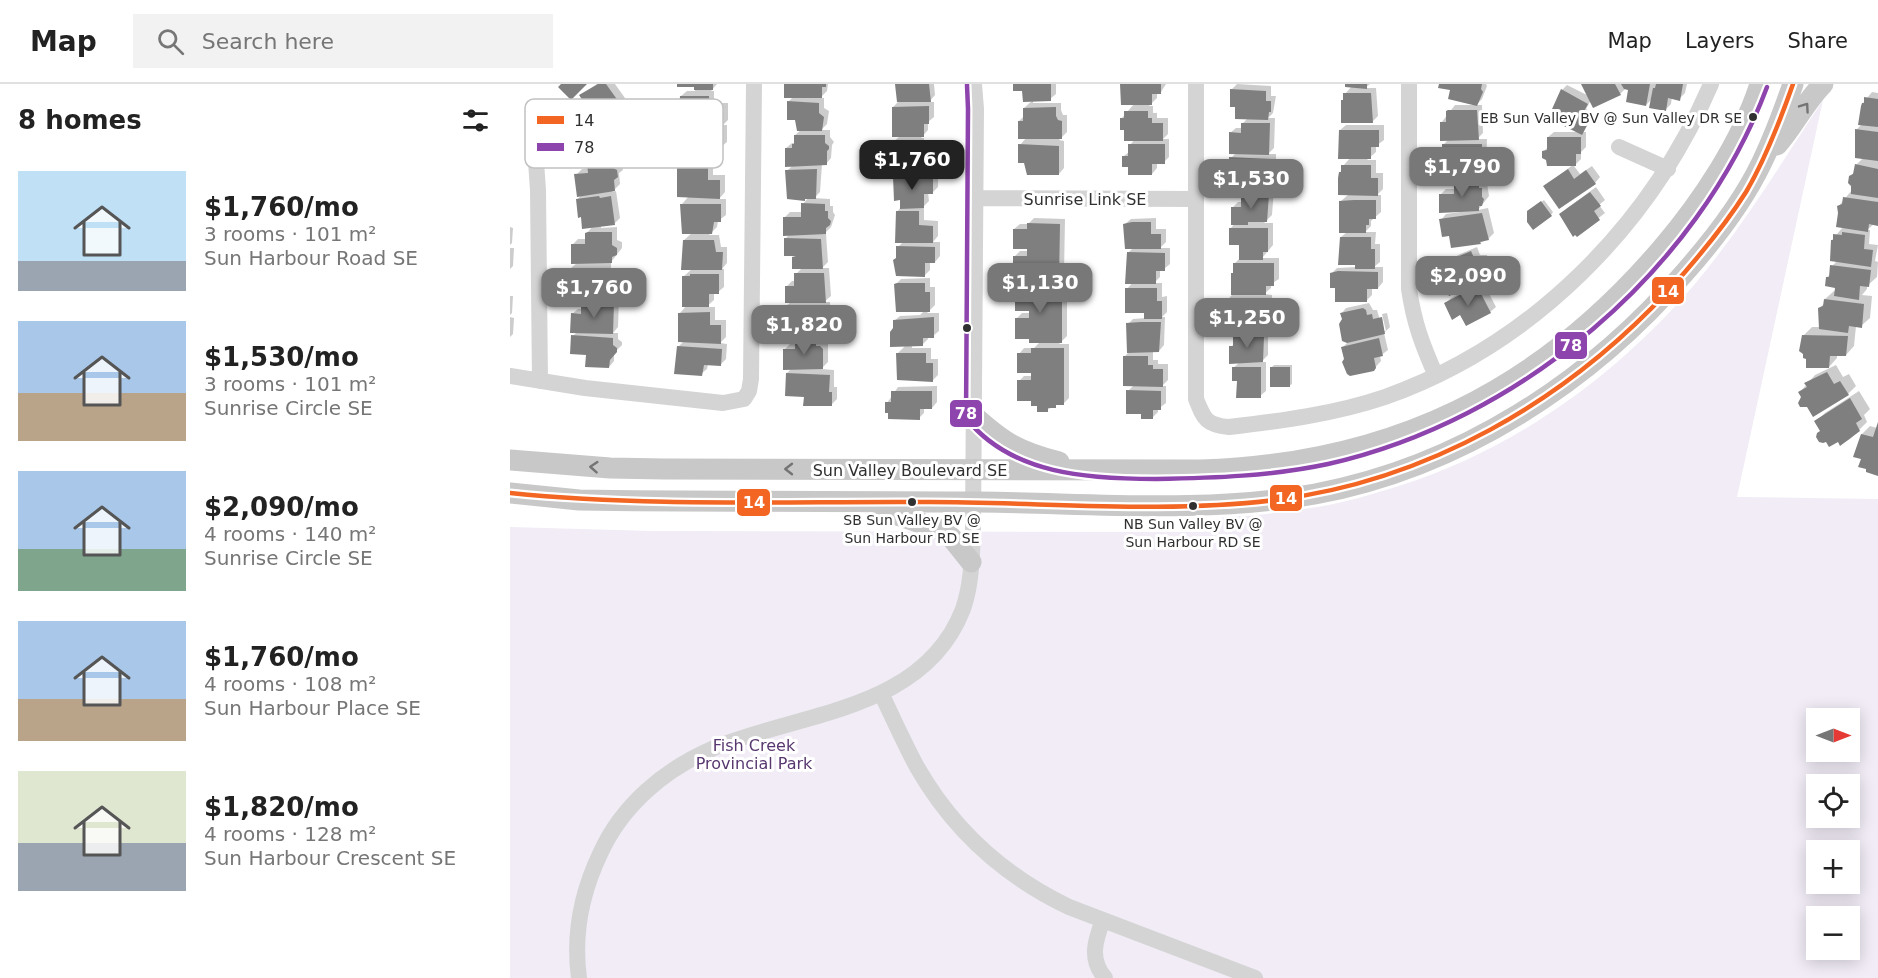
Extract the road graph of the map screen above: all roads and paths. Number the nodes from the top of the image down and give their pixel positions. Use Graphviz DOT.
graph roads {
  1 [pos="754,84"];
  2 [pos="974,84"];
  3 [pos="1196,84"];
  4 [pos="1409,84"];
  5 [pos="1711,84"];
  6 [pos="1760,84"];
  7 [pos="1793,84"];
  8 [pos="1823,84"];
  9 [pos="1620,147"];
  10 [pos="1761,164"];
  11 [pos="536,168"];
  12 [pos="1668,169"];
  13 [pos="974,198"];
  14 [pos="1196,199"];
  15 [pos="510,376"];
  16 [pos="1436,376"];
  17 [pos="540,381"];
  18 [pos="973,415"];
  19 [pos="510,460"];
  20 [pos="973,469"];
  21 [pos="1092,470"];
  22 [pos="510,494"];
  23 [pos="854,501"];
  24 [pos="973,502"];
  25 [pos="971,562"];
  26 [pos="881,693"];
  27 [pos="1103,920"];
  28 [pos="1230,973"];
  29 [pos="579,978"];
  30 [pos="1105,978"];
  31 [pos="1255,978"];
  1 -- 17 [label="street"];
  2 -- 13 [label="street"];
  3 -- 14 [label="street"];
  4 -- 16 [label="street"];
  5 -- 12 [label="street"];
  6 -- 21 [label="main road, Sun Valley Boulevard SE"];
  7 -- 10 [label="main road, Sun Valley Boulevard SE"];
  10 -- 8 [label="main road, one-way"];
  9 -- 12 [label="street"];
  10 -- 24 [label="main road, Sun Valley Boulevard SE"];
  11 -- 17 [label="street"];
  12 -- 16 [label="street"];
  13 -- 14 [label="street, Sunrise Link SE"];
  13 -- 18 [label="street"];
  14 -- 16 [label="street"];
  15 -- 17 [label="street"];
  18 -- 20 [label="street"];
  18 -- 21 [label="main road"];
  20 -- 19 [label="main road, Sun Valley Boulevard SE, one-way"];
  20 -- 21 [label="main road, Sun Valley Boulevard SE"];
  20 -- 24 [label="street"];
  22 -- 23 [label="main road, Sun Valley Boulevard SE"];
  23 -- 24 [label="main road, Sun Valley Boulevard SE"];
  23 -- 25 [label="main road"];
  24 -- 25 [label="street"];
  25 -- 26 [label="street"];
  26 -- 27 [label="street"];
  26 -- 29 [label="street"];
  27 -- 28 [label="street"];
  27 -- 30 [label="street"];
  28 -- 31 [label="street"];
}
